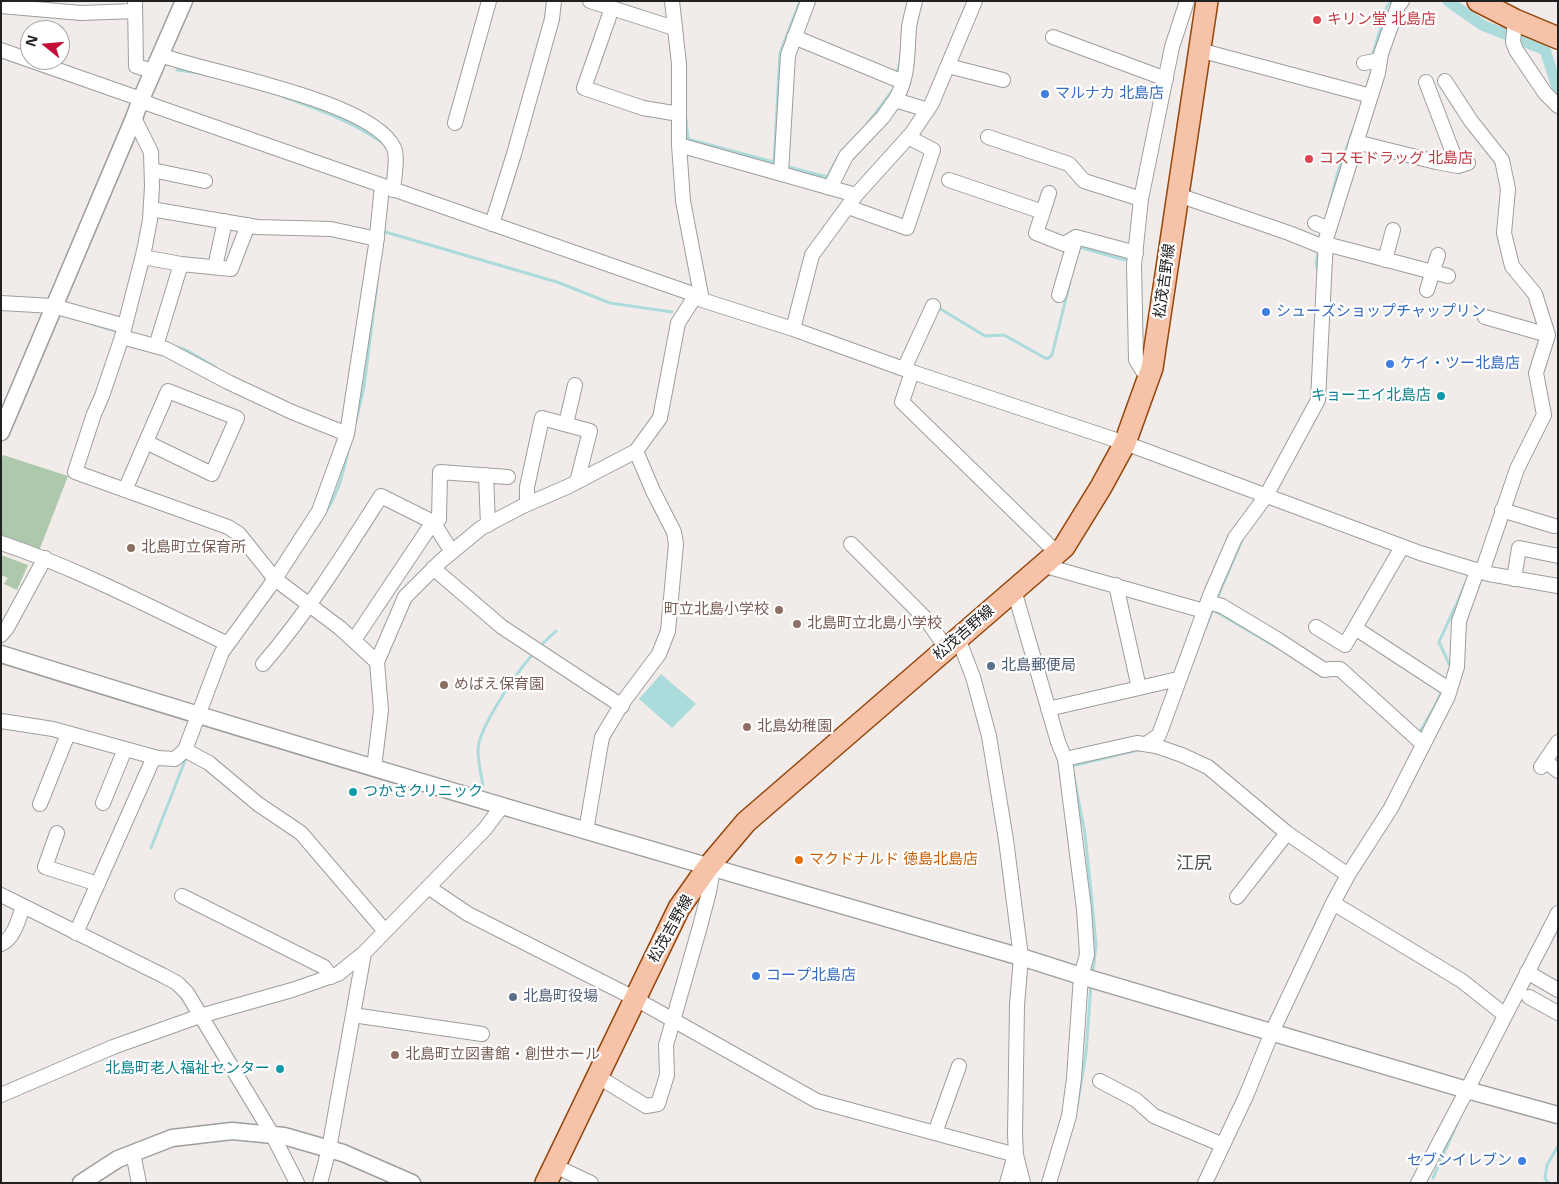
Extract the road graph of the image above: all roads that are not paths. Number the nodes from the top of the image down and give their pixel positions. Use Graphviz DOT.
graph roads {
  1 [pos="184,1"];
  2 [pos="489,1"];
  3 [pos="554,1"];
  4 [pos="590,1"];
  5 [pos="672,1"];
  6 [pos="808,1"];
  7 [pos="915,1"];
  8 [pos="975,1"];
  9 [pos="1187,1"];
  10 [pos="1207,1"];
  11 [pos="1402,1"];
  12 [pos="1478,1"];
  13 [pos="10,5"];
  14 [pos="50,6"];
  15 [pos="135,6"];
  16 [pos="612,8"];
  17 [pos="1514,20"];
  18 [pos="674,28"];
  19 [pos="794,37"];
  20 [pos="1053,37"];
  21 [pos="1558,38"];
  22 [pos="1,50"];
  23 [pos="1199,50"];
  24 [pos="160,55"];
  25 [pos="1380,60"];
  26 [pos="1364,63"];
  27 [pos="948,66"];
  28 [pos="153,71"];
  29 [pos="1166,79"];
  30 [pos="1003,80"];
  31 [pos="1445,81"];
  32 [pos="903,82"];
  33 [pos="1426,82"];
  34 [pos="1364,94"];
  35 [pos="141,99"];
  36 [pos="895,100"];
  37 [pos="1558,106"];
  38 [pos="928,110"];
  39 [pos="679,114"];
  40 [pos="134,118"];
  41 [pos="455,123"];
  42 [pos="908,137"];
  43 [pos="988,137"];
  44 [pos="1356,142"];
  45 [pos="679,145"];
  46 [pos="152,170"];
  47 [pos="780,173"];
  48 [pos="949,180"];
  49 [pos="205,182"];
  50 [pos="388,188"];
  51 [pos="830,188"];
  52 [pos="1049,193"];
  53 [pos="1178,195"];
  54 [pos="1141,199"];
  55 [pos="852,201"];
  56 [pos="151,209"];
  57 [pos="1043,212"];
  58 [pos="226,221"];
  59 [pos="1315,223"];
  60 [pos="248,224"];
  61 [pos="492,224"];
  62 [pos="1329,229"];
  63 [pos="1393,230"];
  64 [pos="1076,237"];
  65 [pos="377,239"];
  66 [pos="1322,245"];
  67 [pos="1136,253"];
  68 [pos="1438,255"];
  69 [pos="143,257"];
  70 [pos="1385,260"];
  71 [pos="181,264"];
  72 [pos="215,267"];
  73 [pos="1433,272"];
  74 [pos="1448,276"];
  75 [pos="1427,290"];
  76 [pos="1059,294"];
  77 [pos="699,298"];
  78 [pos="1,303"];
  79 [pos="54,306"];
  80 [pos="933,306"];
  81 [pos="1485,317"];
  82 [pos="793,329"];
  83 [pos="123,332"];
  84 [pos="1548,335"];
  85 [pos="157,341"];
  86 [pos="908,370"];
  87 [pos="1148,379"];
  88 [pos="575,385"];
  89 [pos="566,424"];
  90 [pos="1,432"];
  91 [pos="347,434"];
  92 [pos="146,442"];
  93 [pos="1125,444"];
  94 [pos="636,451"];
  95 [pos="486,475"];
  96 [pos="508,477"];
  97 [pos="577,482"];
  98 [pos="125,490"];
  99 [pos="1266,496"];
  100 [pos="527,504"];
  101 [pos="1502,510"];
  102 [pos="433,522"];
  103 [pos="488,525"];
  104 [pos="1554,526"];
  105 [pos="1,543"];
  106 [pos="851,544"];
  107 [pos="1402,547"];
  108 [pos="452,552"];
  109 [pos="1558,556"];
  110 [pos="45,558"];
  111 [pos="1050,559"];
  112 [pos="433,568"];
  113 [pos="1479,572"];
  114 [pos="275,578"];
  115 [pos="1514,578"];
  116 [pos="1116,585"];
  117 [pos="1558,586"];
  118 [pos="1014,590"];
  119 [pos="310,605"];
  120 [pos="1206,607"];
  121 [pos="1316,627"];
  122 [pos="1355,628"];
  123 [pos="1,635"];
  124 [pos="354,640"];
  125 [pos="226,643"];
  126 [pos="952,643"];
  127 [pos="1,654"];
  128 [pos="377,662"];
  129 [pos="263,664"];
  130 [pos="1178,679"];
  131 [pos="1139,688"];
  132 [pos="1450,690"];
  133 [pos="622,706"];
  134 [pos="1048,709"];
  135 [pos="198,716"];
  136 [pos="1,721"];
  137 [pos="68,734"];
  138 [pos="1558,742"];
  139 [pos="1146,744"];
  140 [pos="1424,744"];
  141 [pos="125,749"];
  142 [pos="185,750"];
  143 [pos="154,757"];
  144 [pos="1065,759"];
  145 [pos="374,768"];
  146 [pos="1558,771"];
  147 [pos="104,803"];
  148 [pos="40,804"];
  149 [pos="502,806"];
  150 [pos="586,831"];
  151 [pos="57,833"];
  152 [pos="1287,833"];
  153 [pos="711,868"];
  154 [pos="1348,875"];
  155 [pos="98,884"];
  156 [pos="428,887"];
  157 [pos="1,895"];
  158 [pos="182,896"];
  159 [pos="1237,897"];
  160 [pos="1333,903"];
  161 [pos="23,906"];
  162 [pos="1558,912"];
  163 [pos="384,930"];
  164 [pos="76,933"];
  165 [pos="1552,936"];
  166 [pos="1,944"];
  167 [pos="364,953"];
  168 [pos="1021,957"];
  169 [pos="1531,974"];
  170 [pos="331,977"];
  171 [pos="1088,979"];
  172 [pos="1558,990"];
  173 [pos="1529,997"];
  174 [pos="634,998"];
  175 [pos="1558,1014"];
  176 [pos="353,1015"];
  177 [pos="1505,1015"];
  178 [pos="200,1016"];
  179 [pos="674,1019"];
  180 [pos="1272,1032"];
  181 [pos="482,1034"];
  182 [pos="959,1066"];
  183 [pos="597,1076"];
  184 [pos="1100,1081"];
  185 [pos="1467,1090"];
  186 [pos="1,1095"];
  187 [pos="1558,1115"];
  188 [pos="936,1133"];
  189 [pos="272,1134"];
  190 [pos="1223,1145"];
  191 [pos="329,1149"];
  192 [pos="133,1154"];
  193 [pos="1016,1155"];
  194 [pos="551,1174"];
  195 [pos="81,1183"];
  196 [pos="139,1183"];
  197 [pos="297,1183"];
  198 [pos="320,1183"];
  199 [pos="412,1183"];
  200 [pos="591,1183"];
  201 [pos="1008,1183"];
  202 [pos="1023,1183"];
  203 [pos="1049,1183"];
  204 [pos="1205,1183"];
  205 [pos="1418,1183"];
  1 -- 24 [label="street"];
  2 -- 41 [label="street"];
  3 -- 61 [label="street"];
  4 -- 16 [label="street"];
  5 -- 18 [label="street"];
  6 -- 19 [label="street"];
  7 -- 32 [label="street"];
  8 -- 27 [label="street"];
  9 -- 29 [label="street"];
  10 -- 23 [label="main road, 松茂吉野線"];
  11 -- 25 [label="street"];
  12 -- 17 [label="main road"];
  13 -- 14 [label="street"];
  14 -- 15 [label="street"];
  15 -- 28 [label="street"];
  16 -- 18 [label="street"];
  16 -- 39 [label="street"];
  17 -- 21 [label="main road"];
  17 -- 37 [label="street"];
  18 -- 39 [label="street"];
  19 -- 32 [label="street"];
  19 -- 47 [label="street"];
  20 -- 29 [label="street"];
  22 -- 35 [label="street"];
  23 -- 34 [label="street"];
  23 -- 53 [label="main road, 松茂吉野線"];
  24 -- 28 [label="street"];
  24 -- 50 [label="street"];
  25 -- 26 [label="street"];
  25 -- 34 [label="street"];
  27 -- 30 [label="street"];
  27 -- 38 [label="street"];
  28 -- 35 [label="street"];
  29 -- 54 [label="street"];
  31 -- 84 [label="street"];
  32 -- 36 [label="street"];
  33 -- 44 [label="street"];
  34 -- 44 [label="street"];
  35 -- 40 [label="street"];
  35 -- 50 [label="street"];
  36 -- 38 [label="street"];
  36 -- 51 [label="street"];
  38 -- 42 [label="street"];
  39 -- 45 [label="street"];
  40 -- 46 [label="street"];
  40 -- 79 [label="street"];
  42 -- 55 [label="street"];
  42 -- 55 [label="street"];
  43 -- 54 [label="street"];
  44 -- 62 [label="street"];
  45 -- 47 [label="street"];
  45 -- 77 [label="street"];
  46 -- 49 [label="street"];
  46 -- 56 [label="street"];
  47 -- 51 [label="street"];
  48 -- 57 [label="street"];
  50 -- 61 [label="street"];
  50 -- 65 [label="street"];
  51 -- 55 [label="street"];
  52 -- 57 [label="street"];
  53 -- 66 [label="street"];
  53 -- 87 [label="main road, 松茂吉野線"];
  54 -- 67 [label="street"];
  55 -- 82 [label="street"];
  56 -- 58 [label="street"];
  56 -- 69 [label="street"];
  57 -- 64 [label="street"];
  58 -- 60 [label="street"];
  58 -- 72 [label="street"];
  59 -- 62 [label="street"];
  60 -- 65 [label="street"];
  60 -- 72 [label="street"];
  61 -- 77 [label="street"];
  62 -- 66 [label="street"];
  63 -- 70 [label="street"];
  64 -- 67 [label="street"];
  64 -- 76 [label="street"];
  65 -- 91 [label="street"];
  66 -- 70 [label="street"];
  66 -- 99 [label="street"];
  67 -- 87 [label="street"];
  68 -- 73 [label="street"];
  69 -- 71 [label="street"];
  69 -- 83 [label="street"];
  70 -- 73 [label="street"];
  71 -- 72 [label="street"];
  71 -- 85 [label="street"];
  73 -- 74 [label="street"];
  73 -- 75 [label="street"];
  77 -- 82 [label="street"];
  77 -- 94 [label="street"];
  78 -- 79 [label="street"];
  79 -- 83 [label="street"];
  79 -- 90 [label="street"];
  80 -- 86 [label="street"];
  81 -- 84 [label="street"];
  82 -- 86 [label="street"];
  83 -- 85 [label="street"];
  83 -- 98 [label="street"];
  84 -- 101 [label="street"];
  85 -- 91 [label="street"];
  86 -- 93 [label="street"];
  86 -- 111 [label="street"];
  87 -- 93 [label="main road, 松茂吉野線"];
  88 -- 89 [label="street"];
  89 -- 97 [label="street"];
  89 -- 100 [label="street"];
  91 -- 114 [label="street"];
  92 -- 92 [label="street"];
  92 -- 98 [label="street"];
  93 -- 99 [label="street"];
  93 -- 111 [label="main road, 松茂吉野線"];
  94 -- 97 [label="street"];
  94 -- 133 [label="street"];
  95 -- 96 [label="street"];
  95 -- 102 [label="street"];
  95 -- 103 [label="street"];
  97 -- 100 [label="street"];
  98 -- 114 [label="street"];
  99 -- 107 [label="street"];
  99 -- 120 [label="street"];
  100 -- 103 [label="street"];
  101 -- 104 [label="street"];
  101 -- 113 [label="street"];
  102 -- 108 [label="street"];
  102 -- 119 [label="street"];
  102 -- 124 [label="street"];
  103 -- 108 [label="street"];
  105 -- 110 [label="street"];
  106 -- 126 [label="street"];
  107 -- 113 [label="street"];
  107 -- 122 [label="street"];
  108 -- 112 [label="street"];
  109 -- 115 [label="street"];
  110 -- 123 [label="street"];
  110 -- 125 [label="street"];
  111 -- 116 [label="street"];
  111 -- 118 [label="main road, 松茂吉野線"];
  112 -- 128 [label="street"];
  112 -- 133 [label="street"];
  113 -- 115 [label="street"];
  113 -- 132 [label="street"];
  114 -- 119 [label="street"];
  114 -- 125 [label="street"];
  115 -- 117 [label="street"];
  116 -- 120 [label="street"];
  116 -- 131 [label="street"];
  118 -- 126 [label="main road, 松茂吉野線"];
  118 -- 134 [label="street"];
  119 -- 124 [label="street"];
  119 -- 129 [label="street"];
  120 -- 130 [label="street"];
  120 -- 140 [label="street"];
  121 -- 122 [label="street"];
  122 -- 132 [label="street"];
  124 -- 128 [label="street"];
  125 -- 135 [label="street"];
  126 -- 153 [label="main road, 松茂吉野線"];
  126 -- 168 [label="street"];
  127 -- 135 [label="street"];
  128 -- 145 [label="street"];
  130 -- 131 [label="street"];
  130 -- 139 [label="street"];
  131 -- 134 [label="street"];
  132 -- 140 [label="street"];
  133 -- 150 [label="street"];
  134 -- 144 [label="street"];
  135 -- 142 [label="street"];
  135 -- 145 [label="street"];
  136 -- 137 [label="street"];
  137 -- 141 [label="street"];
  137 -- 148 [label="street"];
  138 -- 146 [label="street"];
  139 -- 144 [label="street"];
  139 -- 152 [label="street"];
  140 -- 154 [label="street"];
  141 -- 143 [label="street"];
  141 -- 147 [label="street"];
  142 -- 143 [label="street"];
  142 -- 163 [label="street"];
  143 -- 155 [label="street"];
  144 -- 171 [label="street"];
  145 -- 149 [label="street"];
  149 -- 150 [label="street"];
  149 -- 156 [label="street"];
  150 -- 153 [label="street"];
  151 -- 155 [label="street"];
  152 -- 154 [label="street"];
  152 -- 159 [label="street"];
  153 -- 168 [label="street"];
  153 -- 174 [label="main road, 松茂吉野線"];
  153 -- 179 [label="street"];
  154 -- 160 [label="street"];
  155 -- 164 [label="street"];
  156 -- 163 [label="street"];
  156 -- 174 [label="street"];
  157 -- 161 [label="street"];
  158 -- 170 [label="street"];
  160 -- 177 [label="street"];
  160 -- 180 [label="street"];
  161 -- 164 [label="street"];
  161 -- 166 [label="street"];
  162 -- 165 [label="street"];
  163 -- 167 [label="street"];
  164 -- 178 [label="street"];
  165 -- 169 [label="street"];
  167 -- 170 [label="street"];
  167 -- 176 [label="street"];
  168 -- 171 [label="street"];
  168 -- 193 [label="street"];
  169 -- 172 [label="street"];
  169 -- 177 [label="street"];
  170 -- 178 [label="street"];
  171 -- 180 [label="street"];
  171 -- 203 [label="street"];
  173 -- 175 [label="street"];
  174 -- 179 [label="street"];
  174 -- 183 [label="main road, 松茂吉野線"];
  176 -- 181 [label="street"];
  176 -- 191 [label="street"];
  177 -- 185 [label="street"];
  178 -- 186 [label="street"];
  178 -- 189 [label="street"];
  179 -- 183 [label="street"];
  179 -- 188 [label="street"];
  180 -- 185 [label="street"];
  180 -- 190 [label="street"];
  182 -- 188 [label="street"];
  183 -- 194 [label="main road, 松茂吉野線"];
  184 -- 190 [label="street"];
  185 -- 187 [label="street"];
  185 -- 205 [label="street"];
  188 -- 193 [label="street"];
  189 -- 191 [label="street"];
  189 -- 192 [label="street"];
  189 -- 197 [label="street"];
  190 -- 204 [label="street"];
  191 -- 198 [label="street"];
  191 -- 199 [label="street"];
  192 -- 195 [label="street"];
  192 -- 196 [label="street"];
  193 -- 201 [label="street"];
  193 -- 202 [label="street"];
  194 -- 200 [label="street"];
}
